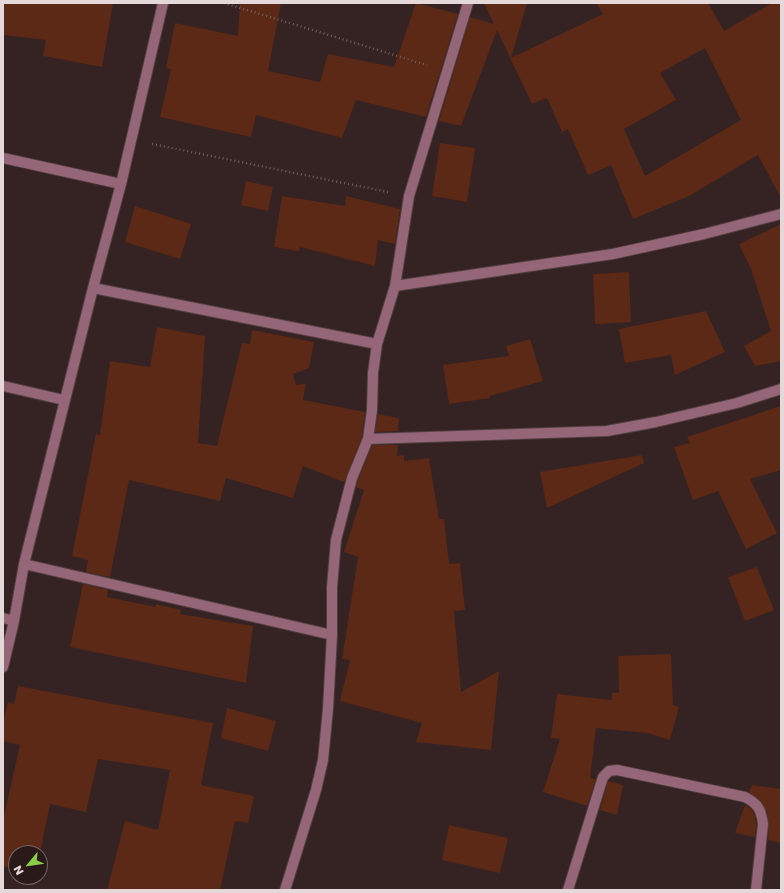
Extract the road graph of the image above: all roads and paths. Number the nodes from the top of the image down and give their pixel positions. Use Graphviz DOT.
graph roads {
  1 [pos="163,3"];
  2 [pos="224,3"];
  3 [pos="468,3"];
  4 [pos="447,72"];
  5 [pos="132,140"];
  6 [pos="3,158"];
  7 [pos="121,184"];
  8 [pos="410,196"];
  9 [pos="781,214"];
  10 [pos="395,286"];
  11 [pos="93,288"];
  12 [pos="376,344"];
  13 [pos="3,386"];
  14 [pos="781,389"];
  15 [pos="64,400"];
  16 [pos="368,439"];
  17 [pos="24,564"];
  18 [pos="3,618"];
  19 [pos="14,621"];
  20 [pos="332,635"];
  21 [pos="3,667"];
  22 [pos="286,890"];
  23 [pos="568,890"];
  24 [pos="756,890"];
  1 -- 5 [label="street"];
  2 -- 4 [label="path"];
  3 -- 4 [label="street"];
  4 -- 8 [label="street"];
  5 -- 7 [label="street"];
  5 -- 8 [label="path"];
  6 -- 7 [label="street"];
  7 -- 11 [label="street"];
  8 -- 10 [label="street"];
  9 -- 10 [label="street"];
  10 -- 12 [label="street"];
  11 -- 12 [label="street"];
  11 -- 15 [label="street"];
  12 -- 16 [label="street"];
  13 -- 15 [label="street"];
  14 -- 16 [label="street"];
  15 -- 17 [label="street"];
  16 -- 20 [label="street"];
  17 -- 19 [label="street"];
  17 -- 20 [label="street"];
  18 -- 19 [label="street"];
  19 -- 21 [label="street"];
  20 -- 22 [label="street"];
  23 -- 24 [label="street"];
}
